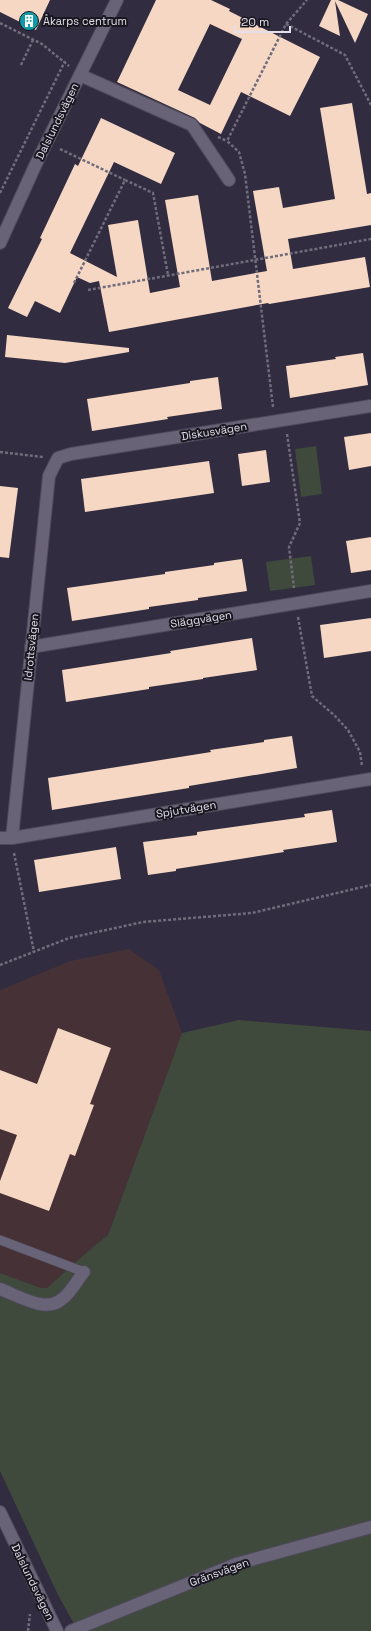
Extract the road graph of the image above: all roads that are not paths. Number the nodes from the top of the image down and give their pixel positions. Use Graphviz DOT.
graph roads {
  1 [pos="117,0"];
  2 [pos="80,75"];
  3 [pos="229,180"];
  4 [pos="0,243"];
  5 [pos="371,406"];
  6 [pos="58,458"];
  7 [pos="371,592"];
  8 [pos="31,647"];
  9 [pos="371,779"];
  10 [pos="6,838"];
  11 [pos="0,1240"];
  12 [pos="84,1272"];
  13 [pos="0,1288"];
  14 [pos="0,1512"];
  15 [pos="371,1527"];
  16 [pos="57,1631"];
  17 [pos="71,1631"];
  1 -- 2 [label="street, Dalslundsvägen"];
  2 -- 3 [label="street"];
  2 -- 4 [label="street, Dalslundsvägen"];
  5 -- 6 [label="street, Diskusvägen"];
  6 -- 8 [label="street, Idrottsvägen"];
  7 -- 8 [label="street, Släggvägen"];
  8 -- 10 [label="street, Idrottsvägen"];
  9 -- 10 [label="street, Spjutvägen"];
  11 -- 12 [label="lane"];
  12 -- 13 [label="street"];
  14 -- 16 [label="street, Dalslundsvägen"];
  15 -- 17 [label="street, Gränsvägen"];
}
